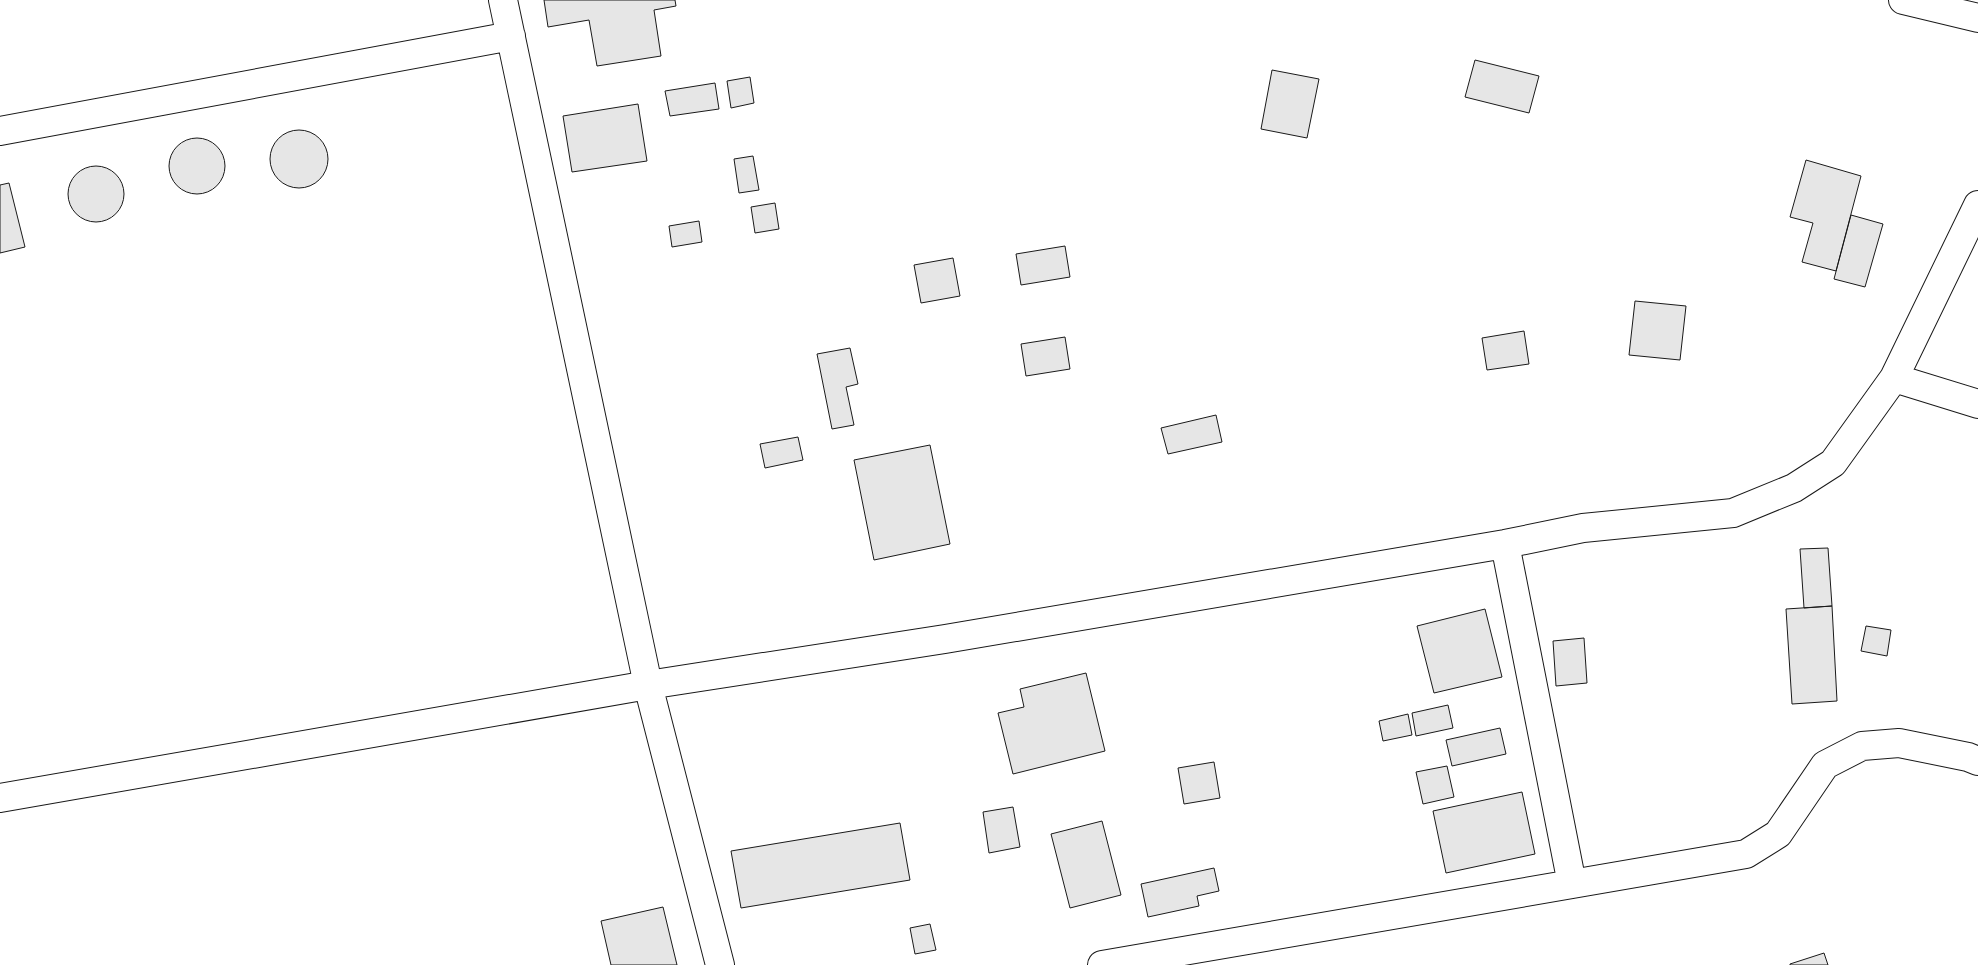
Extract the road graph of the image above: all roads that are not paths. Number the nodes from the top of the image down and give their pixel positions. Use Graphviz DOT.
graph roads {
  1 [pos="503,0"];
  2 [pos="1903,0"];
  3 [pos="1978,18"];
  4 [pos="511,36"];
  5 [pos="0,130"];
  6 [pos="1978,204"];
  7 [pos="1894,378"];
  8 [pos="1978,404"];
  9 [pos="1506,544"];
  10 [pos="648,685"];
  11 [pos="1978,761"];
  12 [pos="0,798"];
  13 [pos="1572,884"];
  14 [pos="720,965"];
  15 [pos="1102,965"];
  1 -- 4 [label="street"];
  2 -- 3 [label="street"];
  4 -- 5 [label="street"];
  4 -- 10 [label="street"];
  6 -- 7 [label="street"];
  7 -- 8 [label="street"];
  7 -- 9 [label="street"];
  9 -- 10 [label="street"];
  9 -- 13 [label="street"];
  10 -- 12 [label="street"];
  10 -- 14 [label="street"];
  11 -- 13 [label="street"];
  13 -- 15 [label="street"];
}
